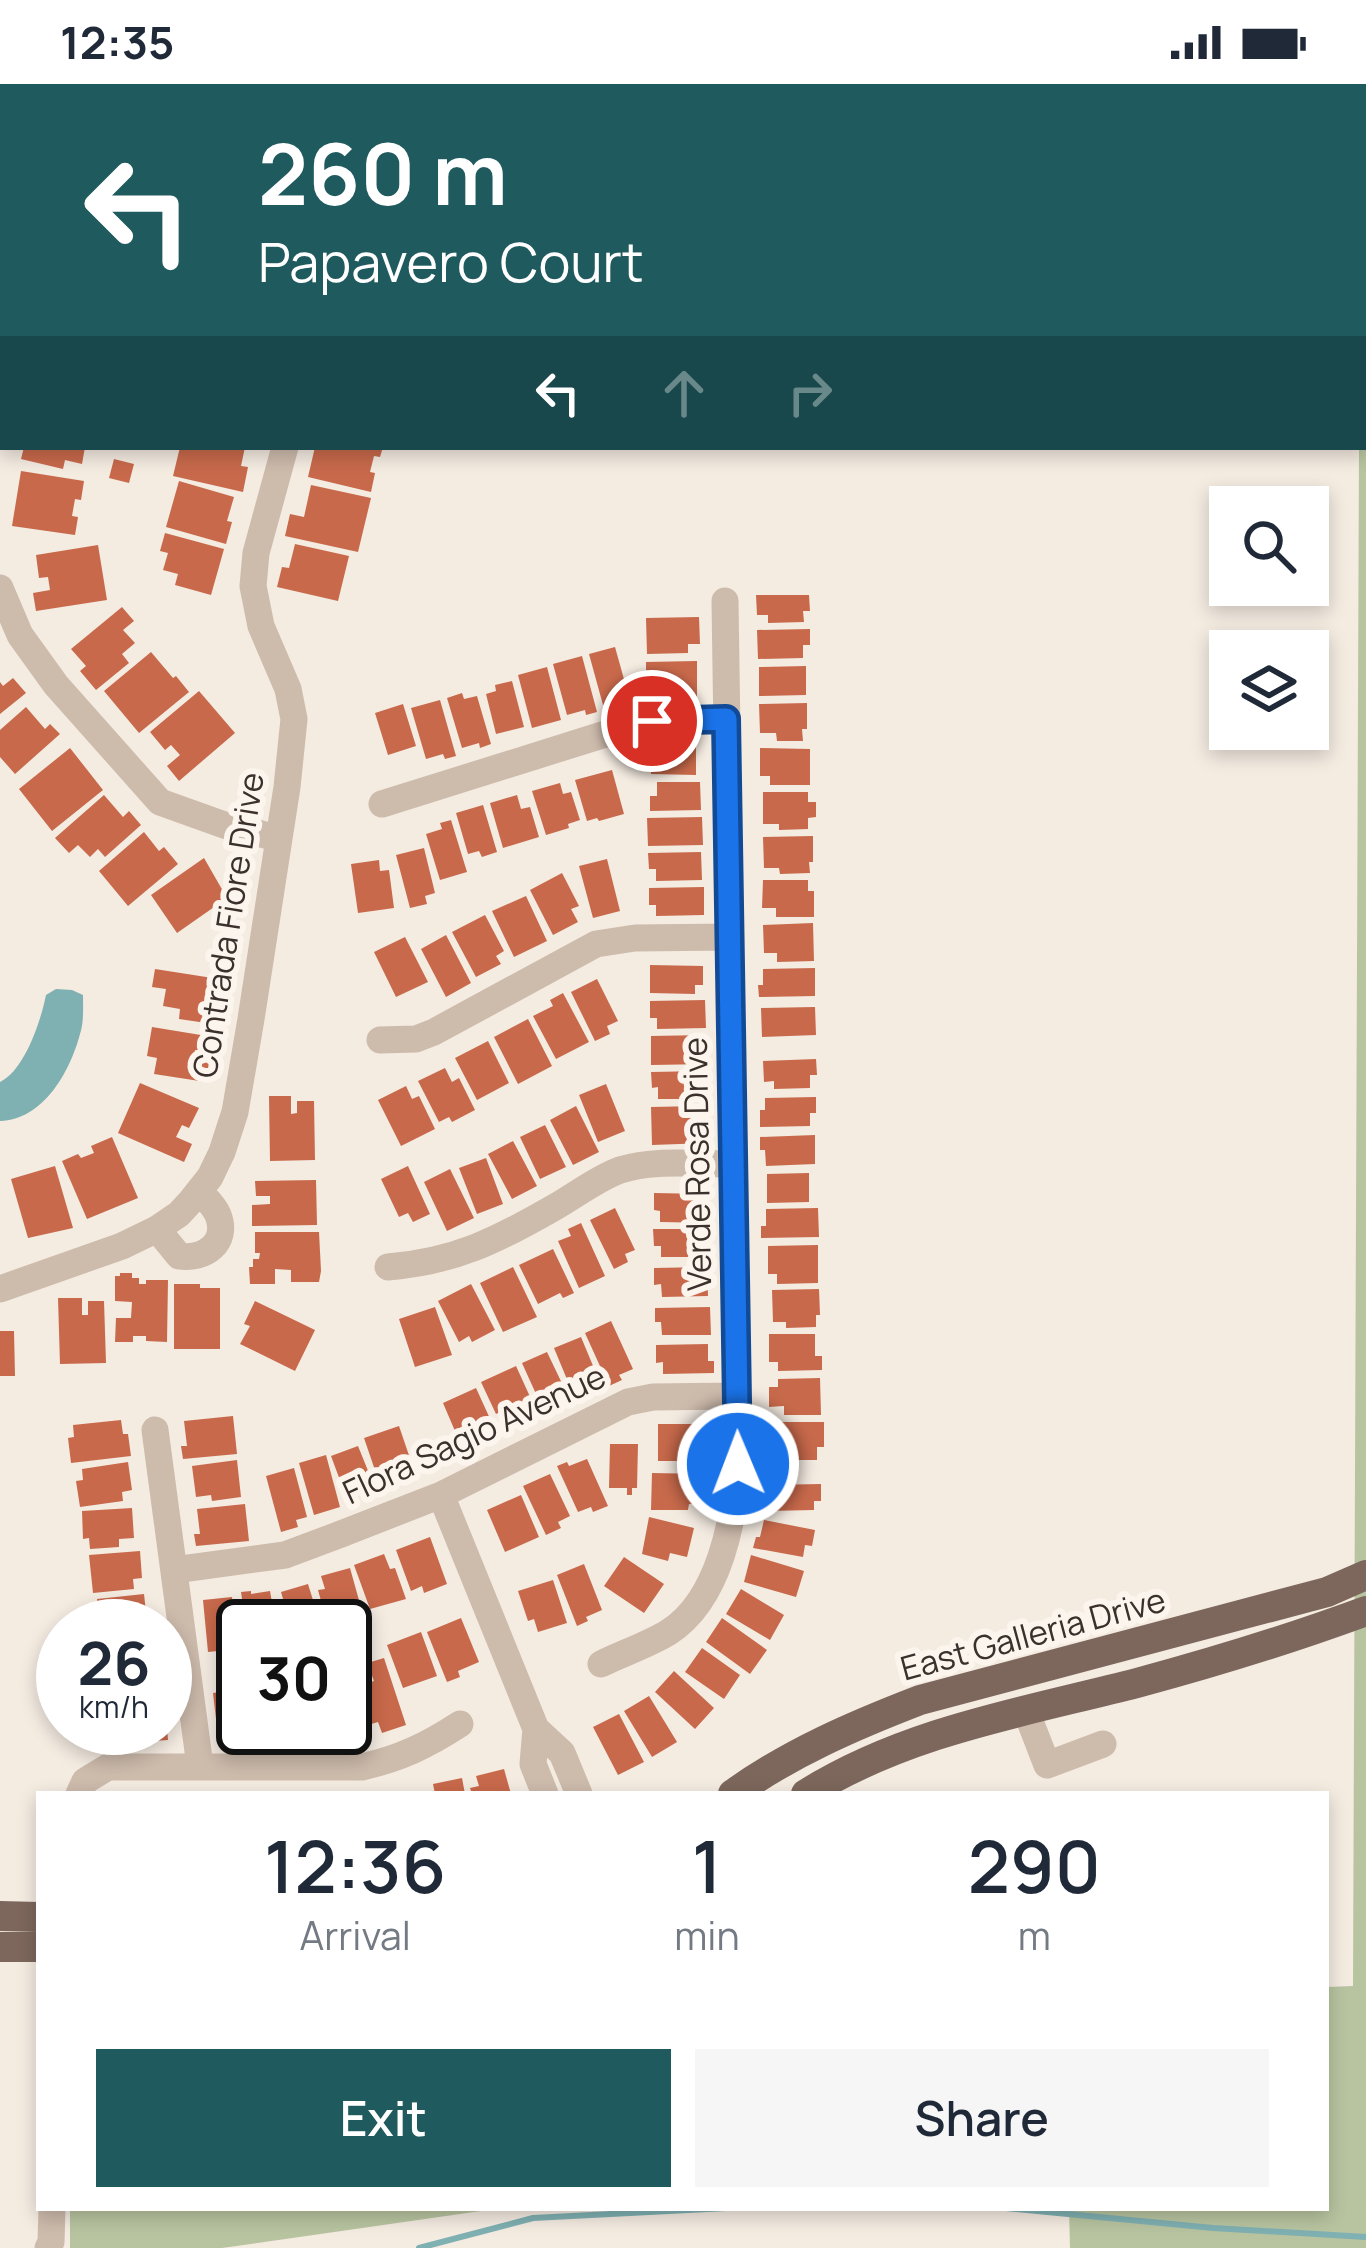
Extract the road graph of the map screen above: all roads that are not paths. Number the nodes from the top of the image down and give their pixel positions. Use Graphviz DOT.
graph roads {
  1 [pos="284,450"];
  2 [pos="0,588"];
  3 [pos="724,601"];
  4 [pos="726,719"];
  5 [pos="382,804"];
  6 [pos="278,838"];
  7 [pos="730,937"];
  8 [pos="380,1040"];
  9 [pos="733,1165"];
  10 [pos="199,1191"];
  11 [pos="157,1229"];
  12 [pos="388,1267"];
  13 [pos="0,1289"];
  14 [pos="736,1396"];
  15 [pos="155,1430"];
  16 [pos="441,1495"];
  17 [pos="174,1570"];
  18 [pos="1366,1575"];
  19 [pos="1366,1612"];
  20 [pos="601,1664"];
  21 [pos="1016,1674"];
  22 [pos="1026,1711"];
  23 [pos="460,1724"];
  24 [pos="536,1729"];
  25 [pos="1103,1744"];
  26 [pos="200,1766"];
  27 [pos="80,1791"];
  28 [pos="544,1791"];
  29 [pos="578,1791"];
  30 [pos="738,1791"];
  31 [pos="811,1791"];
  32 [pos="0,1916"];
  33 [pos="36,1917"];
  34 [pos="0,1947"];
  35 [pos="36,1947"];
  36 [pos="52,2211"];
  37 [pos="48,2248"];
  1 -- 6 [label="street, Contrada Fiore Drive"];
  2 -- 6 [label="street"];
  3 -- 4 [label="street, Verde Rosa Drive"];
  4 -- 5 [label="street"];
  4 -- 7 [label="street, Verde Rosa Drive"];
  6 -- 10 [label="street, Contrada Fiore Drive"];
  7 -- 8 [label="street"];
  7 -- 9 [label="street, Verde Rosa Drive"];
  9 -- 12 [label="street"];
  9 -- 14 [label="street, Verde Rosa Drive"];
  10 -- 11 [label="street, Contrada Fiore Drive"];
  10 -- 11 [label="street"];
  11 -- 13 [label="street, Contrada Fiore Drive"];
  14 -- 16 [label="street, Flora Sagio Avenue"];
  14 -- 20 [label="street, Verde Rosa Drive"];
  15 -- 17 [label="street"];
  16 -- 17 [label="street, Flora Sagio Avenue"];
  16 -- 24 [label="street"];
  17 -- 26 [label="street"];
  18 -- 21 [label="main road, East Galleria Drive"];
  19 -- 22 [label="main road"];
  21 -- 22 [label="main road"];
  21 -- 30 [label="main road, East Galleria Drive"];
  22 -- 25 [label="street"];
  22 -- 31 [label="main road"];
  23 -- 26 [label="street"];
  24 -- 28 [label="street"];
  24 -- 29 [label="street"];
  26 -- 27 [label="street"];
  32 -- 33 [label="main road"];
  34 -- 35 [label="main road"];
  36 -- 37 [label="street"];
}
